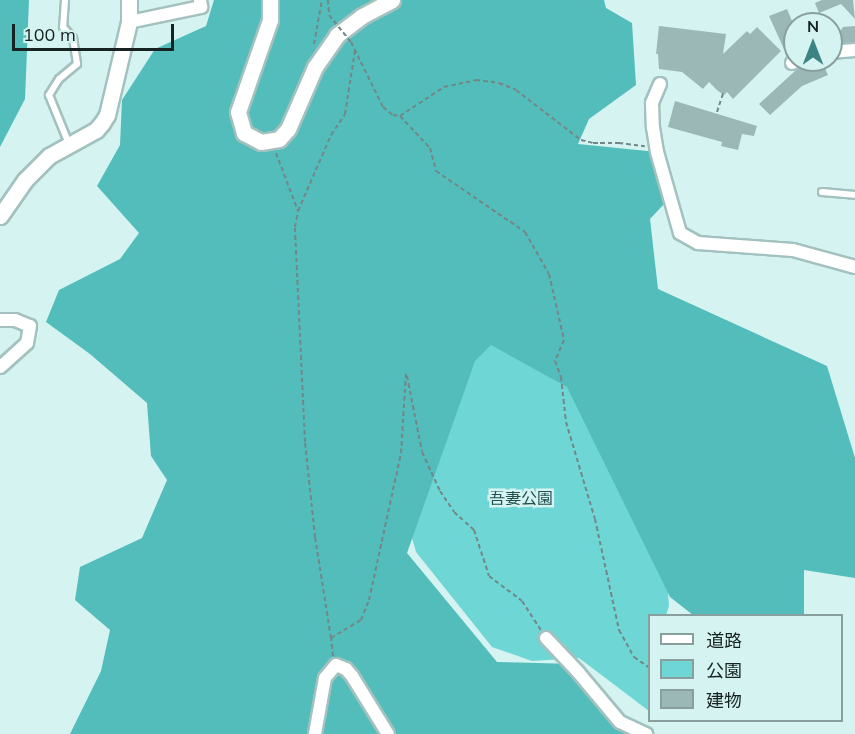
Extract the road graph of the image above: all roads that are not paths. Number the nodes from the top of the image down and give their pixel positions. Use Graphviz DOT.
graph roads {
  1 [pos="64,0"];
  2 [pos="129,0"];
  3 [pos="200,0"];
  4 [pos="270,0"];
  5 [pos="392,0"];
  6 [pos="129,22"];
  7 [pos="660,84"];
  8 [pos="69,144"];
  9 [pos="822,192"];
  10 [pos="855,195"];
  11 [pos="0,216"];
  12 [pos="855,267"];
  13 [pos="0,320"];
  14 [pos="0,367"];
  15 [pos="546,638"];
  16 [pos="315,734"];
  17 [pos="388,734"];
  18 [pos="646,734"];
  1 -- 8 [label="lane"];
  2 -- 6 [label="street"];
  3 -- 6 [label="street"];
  4 -- 5 [label="street"];
  6 -- 8 [label="street"];
  7 -- 12 [label="street"];
  8 -- 11 [label="street"];
  9 -- 10 [label="lane"];
  13 -- 14 [label="street"];
  15 -- 18 [label="street"];
  16 -- 17 [label="street"];
}
